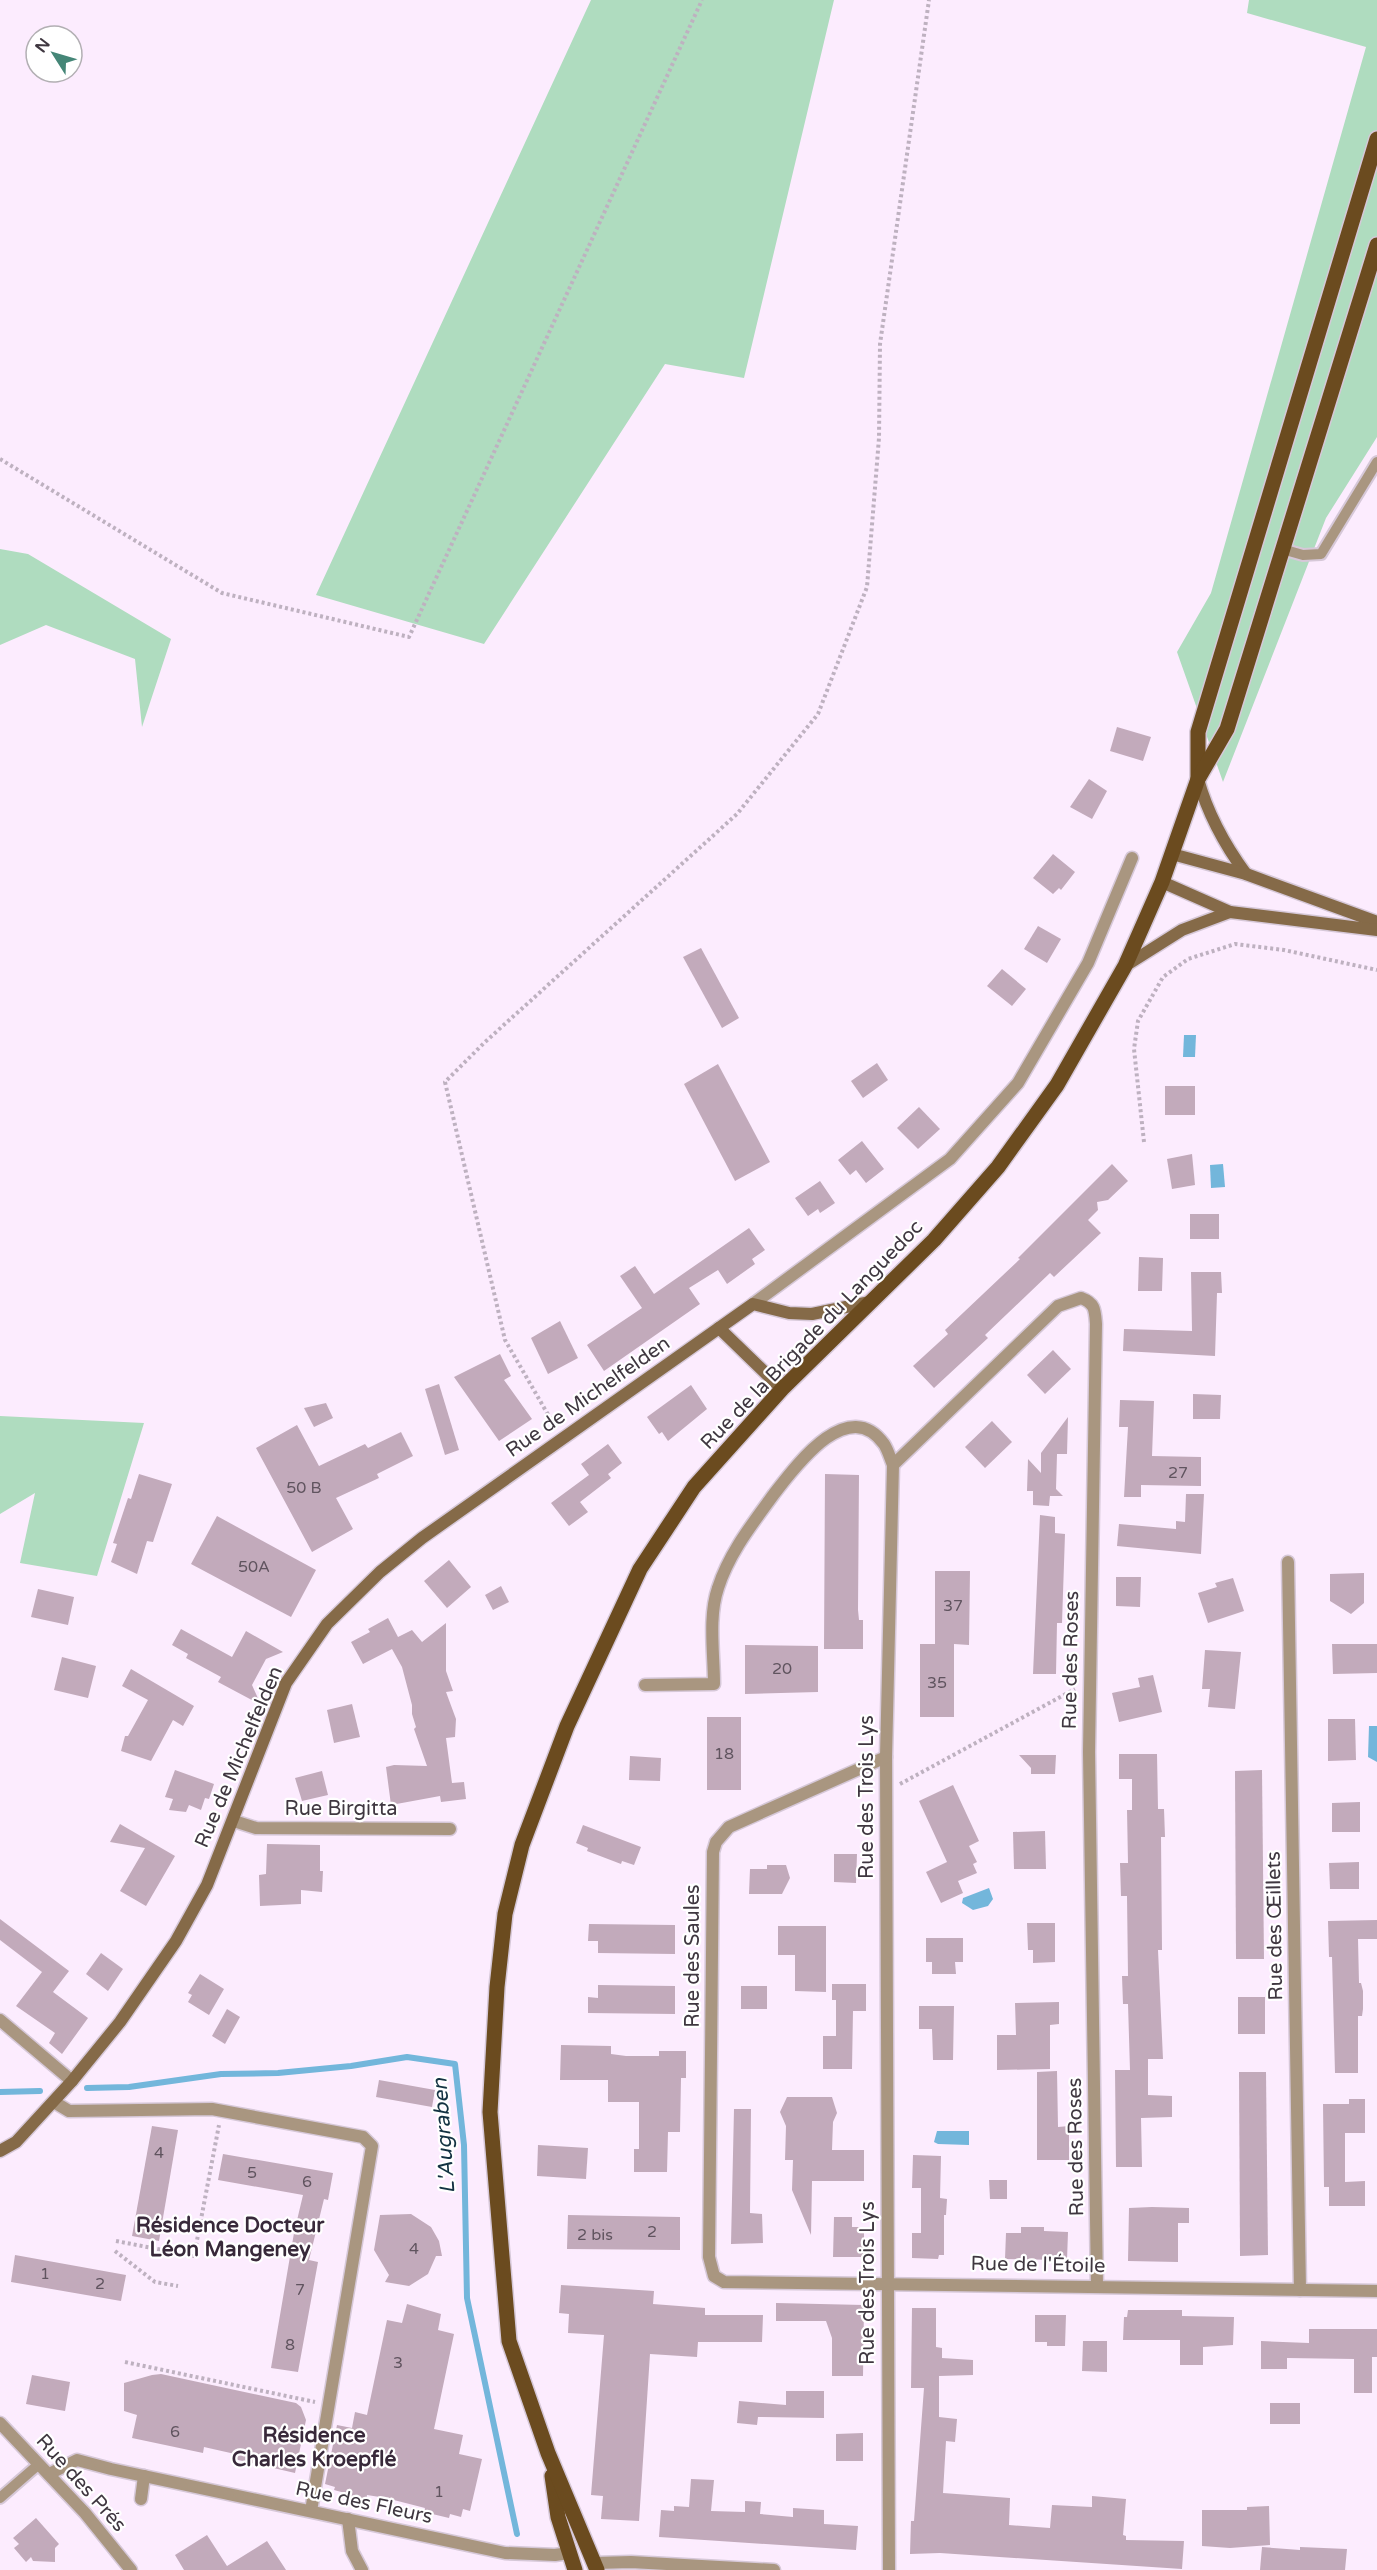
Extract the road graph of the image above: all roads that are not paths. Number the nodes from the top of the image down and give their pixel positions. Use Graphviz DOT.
graph roads {
  1 [pos="1377,139"];
  2 [pos="1377,245"];
  3 [pos="1377,462"];
  4 [pos="1282,549"];
  5 [pos="1198,779"];
  6 [pos="1172,854"];
  7 [pos="1132,858"];
  8 [pos="1246,874"];
  9 [pos="1162,882"];
  10 [pos="1230,912"];
  11 [pos="1377,922"];
  12 [pos="1377,930"];
  13 [pos="1125,966"];
  14 [pos="870,1302"];
  15 [pos="753,1304"];
  16 [pos="719,1328"];
  17 [pos="782,1389"];
  18 [pos="893,1465"];
  19 [pos="1288,1562"];
  20 [pos="645,1685"];
  21 [pos="886,1757"];
  22 [pos="234,1821"];
  23 [pos="450,1829"];
  24 [pos="0,2020"];
  25 [pos="72,2081"];
  26 [pos="54,2102"];
  27 [pos="0,2151"];
  28 [pos="710,2263"];
  29 [pos="887,2282"];
  30 [pos="1097,2285"];
  31 [pos="1300,2290"];
  32 [pos="1377,2291"];
  33 [pos="0,2423"];
  34 [pos="548,2453"];
  35 [pos="39,2464"];
  36 [pos="49,2474"];
  37 [pos="144,2476"];
  38 [pos="0,2498"];
  39 [pos="141,2499"];
  40 [pos="310,2511"];
  41 [pos="348,2519"];
  42 [pos="569,2553"];
  43 [pos="596,2566"];
  44 [pos="131,2570"];
  45 [pos="362,2570"];
  46 [pos="575,2570"];
  47 [pos="774,2570"];
  48 [pos="889,2570"];
  1 -- 5 [label="main road"];
  2 -- 4 [label="main road"];
  3 -- 4 [label="lane"];
  4 -- 5 [label="main road"];
  5 -- 6 [label="main road, Rue de la Brigade du Languedoc"];
  5 -- 8 [label="street"];
  6 -- 8 [label="street"];
  6 -- 9 [label="main road, Rue de la Brigade du Languedoc"];
  7 -- 15 [label="street"];
  8 -- 11 [label="street"];
  9 -- 10 [label="street"];
  9 -- 13 [label="main road, Rue de la Brigade du Languedoc"];
  10 -- 12 [label="street"];
  10 -- 13 [label="street"];
  13 -- 14 [label="main road, Rue de la Brigade du Languedoc"];
  14 -- 15 [label="street"];
  14 -- 17 [label="main road, Rue de la Brigade du Languedoc"];
  15 -- 16 [label="street, Rue de Michelfelden"];
  16 -- 17 [label="street"];
  16 -- 22 [label="street, Rue de Michelfelden"];
  17 -- 34 [label="main road, Rue de la Brigade du Languedoc"];
  18 -- 20 [label="street, Rue des Trois Lys"];
  18 -- 21 [label="street, Rue des Trois Lys"];
  18 -- 30 [label="street, Rue des Roses"];
  19 -- 31 [label="street, Rue des Œillets"];
  21 -- 28 [label="street, Rue des Saules"];
  21 -- 29 [label="street, Rue des Trois Lys"];
  22 -- 23 [label="street, Rue Birgitta"];
  22 -- 25 [label="street, Rue de Michelfelden"];
  24 -- 25 [label="street"];
  25 -- 26 [label="street, Rue de Michelfelden"];
  26 -- 27 [label="street, Rue de Michelfelden"];
  26 -- 40 [label="street"];
  28 -- 29 [label="street, Rue de l'Étoile"];
  29 -- 30 [label="street, Rue de l'Étoile"];
  29 -- 48 [label="street, Rue des Trois Lys"];
  30 -- 31 [label="street, Rue de l'Étoile"];
  31 -- 32 [label="street, Rue de l'Étoile"];
  33 -- 35 [label="street, Rue des Prés"];
  34 -- 42 [label="main road, Rue de la Brigade du Languedoc"];
  34 -- 43 [label="main road, Rue de la Brigade du Languedoc"];
  35 -- 36 [label="street, Rue des Prés"];
  35 -- 38 [label="lane"];
  36 -- 37 [label="street, Rue des Fleurs"];
  36 -- 44 [label="street, Rue des Prés"];
  37 -- 39 [label="street"];
  37 -- 40 [label="street, Rue des Fleurs"];
  40 -- 41 [label="street, Rue des Fleurs"];
  41 -- 42 [label="street, Rue des Fleurs"];
  41 -- 45 [label="street"];
  42 -- 46 [label="main road, Rue de la Brigade du Languedoc"];
  43 -- 47 [label="street"];
}
